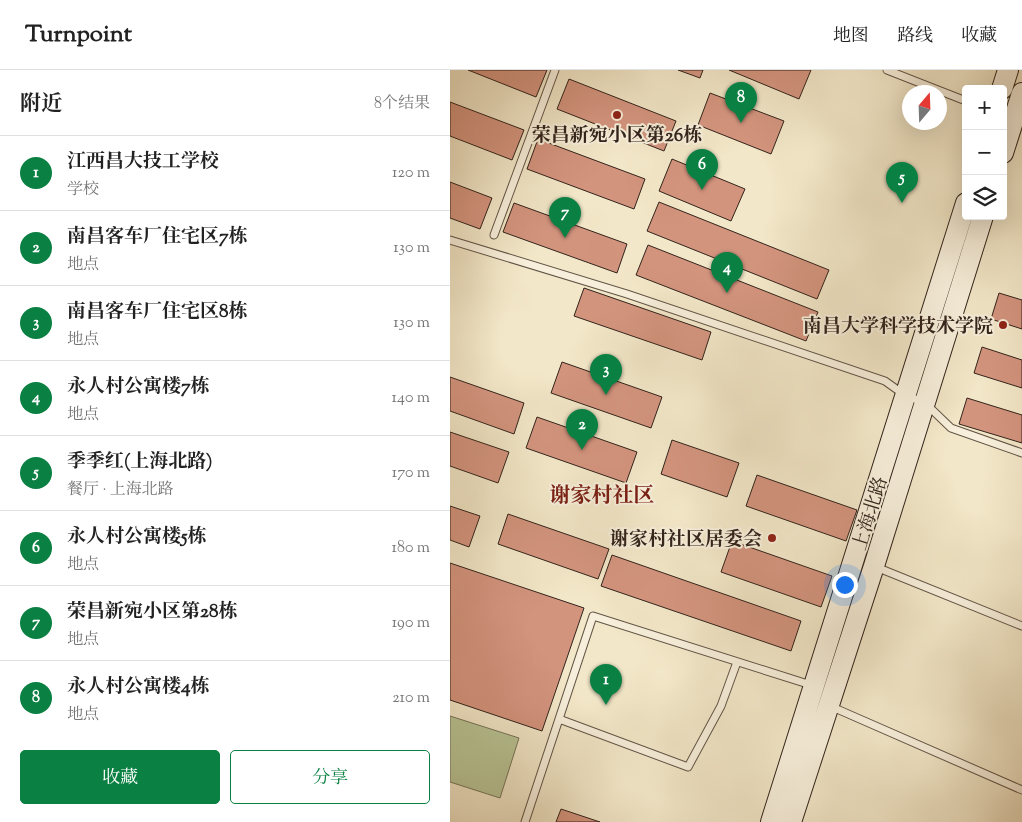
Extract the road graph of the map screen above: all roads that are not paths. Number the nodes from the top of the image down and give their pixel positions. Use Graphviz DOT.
graph roads {
  1 [pos="555,70"];
  2 [pos="887,70"];
  3 [pos="1008,70"];
  4 [pos="1003,85"];
  5 [pos="1022,93"];
  6 [pos="962,99"];
  7 [pos="1007,140"];
  8 [pos="962,218"];
  9 [pos="982,220"];
  10 [pos="494,235"];
  11 [pos="450,240"];
  12 [pos="915,399"];
  13 [pos="1022,453"];
  14 [pos="874,566"];
  15 [pos="1022,626"];
  16 [pos="737,662"];
  17 [pos="814,686"];
  18 [pos="829,705"];
  19 [pos="559,719"];
  20 [pos="1022,790"];
  21 [pos="525,822"];
  22 [pos="771,822"];
  23 [pos="791,822"];
  1 -- 10 [label="lane"];
  2 -- 6 [label="lane"];
  3 -- 4 [label="main road"];
  5 -- 7 [label="main road"];
  8 -- 12 [label="main road, 上海北路"];
  9 -- 12 [label="main road, 上海北路"];
  11 -- 12 [label="lane"];
  12 -- 13 [label="lane"];
  12 -- 14 [label="main road, 上海北路"];
  12 -- 17 [label="main road, 上海北路"];
  14 -- 15 [label="lane"];
  14 -- 18 [label="main road, 上海北路"];
  16 -- 17 [label="lane"];
  16 -- 19 [label="lane"];
  16 -- 19 [label="lane"];
  17 -- 22 [label="main road, 上海北路"];
  18 -- 20 [label="lane"];
  18 -- 23 [label="main road, 上海北路"];
  19 -- 21 [label="lane"];
}
